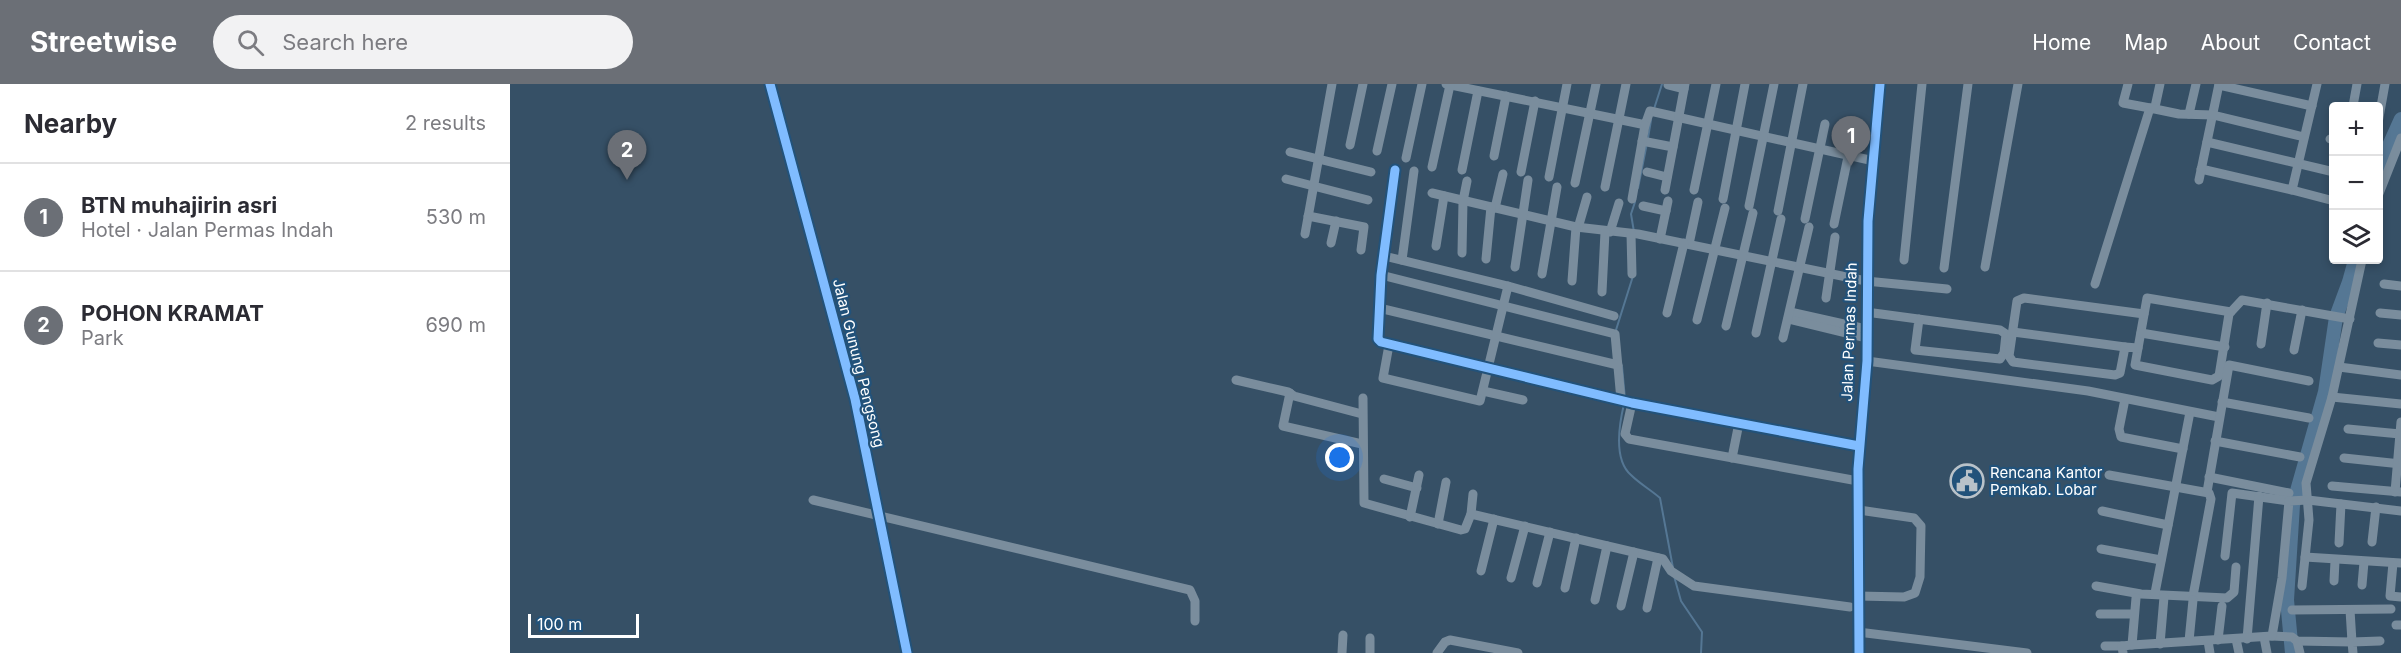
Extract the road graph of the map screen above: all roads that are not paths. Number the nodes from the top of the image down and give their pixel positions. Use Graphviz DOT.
graph roads {
  1 [pos="1332,84"];
  2 [pos="1364,84"];
  3 [pos="1392,84"];
  4 [pos="1422,84"];
  5 [pos="1448,84"];
  6 [pos="1567,84"];
  7 [pos="1596,84"];
  8 [pos="1626,84"];
  9 [pos="1716,84"];
  10 [pos="1745,84"];
  11 [pos="1774,84"];
  12 [pos="1803,84"];
  13 [pos="1880,84"];
  14 [pos="1922,84"];
  15 [pos="1968,84"];
  16 [pos="2018,84"];
  17 [pos="2128,84"];
  18 [pos="2160,84"];
  19 [pos="2196,84"];
  20 [pos="2317,84"];
  21 [pos="2357,84"];
  22 [pos="2385,84"];
  23 [pos="767,85"];
  24 [pos="1668,85"];
  25 [pos="2219,85"];
  26 [pos="1685,86"];
  27 [pos="1478,91"];
  28 [pos="1506,96"];
  29 [pos="1535,101"];
  30 [pos="2354,102"];
  31 [pos="2382,102"];
  32 [pos="1562,106"];
  33 [pos="2312,106"];
  34 [pos="2152,107"];
  35 [pos="1590,113"];
  36 [pos="2189,114"];
  37 [pos="2213,115"];
  38 [pos="1678,117"];
  39 [pos="1618,120"];
  40 [pos="1708,124"];
  41 [pos="1825,124"];
  42 [pos="1645,125"];
  43 [pos="1854,128"];
  44 [pos="1735,129"];
  45 [pos="1763,135"];
  46 [pos="2304,137"];
  47 [pos="2401,138"];
  48 [pos="1647,142"];
  49 [pos="1791,142"];
  50 [pos="2207,142"];
  51 [pos="1350,145"];
  52 [pos="1673,147"];
  53 [pos="1819,148"];
  54 [pos="1377,151"];
  55 [pos="1290,152"];
  56 [pos="1847,155"];
  57 [pos="1494,156"];
  58 [pos="1406,158"];
  59 [pos="1317,159"];
  60 [pos="1874,160"];
  61 [pos="2298,164"];
  62 [pos="1432,167"];
  63 [pos="1395,170"];
  64 [pos="1462,170"];
  65 [pos="2201,170"];
  66 [pos="1414,171"];
  67 [pos="2329,171"];
  68 [pos="1371,172"];
  69 [pos="1521,172"];
  70 [pos="1647,172"];
  71 [pos="1503,174"];
  72 [pos="1549,177"];
  73 [pos="1667,177"];
  74 [pos="1286,179"];
  75 [pos="1528,180"];
  76 [pos="2199,180"];
  77 [pos="1467,181"];
  78 [pos="1575,183"];
  79 [pos="2383,185"];
  80 [pos="1312,187"];
  81 [pos="1557,187"];
  82 [pos="1605,187"];
  83 [pos="1665,190"];
  84 [pos="1694,190"];
  85 [pos="2292,190"];
  86 [pos="1432,192"];
  87 [pos="1444,196"];
  88 [pos="1587,197"];
  89 [pos="1632,199"];
  90 [pos="1368,200"];
  91 [pos="2329,200"];
  92 [pos="1463,201"];
  93 [pos="1698,201"];
  94 [pos="1619,202"];
  95 [pos="1643,206"];
  96 [pos="1493,208"];
  97 [pos="1521,214"];
  98 [pos="1308,216"];
  99 [pos="1549,220"];
  100 [pos="1336,221"];
  101 [pos="1834,224"];
  102 [pos="1577,227"];
  103 [pos="1607,232"];
  104 [pos="1305,234"];
  105 [pos="1635,234"];
  106 [pos="1834,237"];
  107 [pos="1660,239"];
  108 [pos="1331,243"];
  109 [pos="1687,244"];
  110 [pos="1436,246"];
  111 [pos="1715,249"];
  112 [pos="1361,250"];
  113 [pos="1462,253"];
  114 [pos="1743,255"];
  115 [pos="1384,256"];
  116 [pos="1486,259"];
  117 [pos="1402,260"];
  118 [pos="1904,260"];
  119 [pos="1771,262"];
  120 [pos="2361,264"];
  121 [pos="1515,267"];
  122 [pos="1985,267"];
  123 [pos="1944,268"];
  124 [pos="1801,269"];
  125 [pos="1542,274"];
  126 [pos="1632,274"];
  127 [pos="1829,274"];
  128 [pos="1381,275"];
  129 [pos="1572,281"];
  130 [pos="1866,281"];
  131 [pos="2095,284"];
  132 [pos="2384,284"];
  133 [pos="1508,286"];
  134 [pos="2401,286"];
  135 [pos="1947,289"];
  136 [pos="1602,291"];
  137 [pos="1826,298"];
  138 [pos="2267,303"];
  139 [pos="1503,305"];
  140 [pos="1379,308"];
  141 [pos="2302,310"];
  142 [pos="1866,312"];
  143 [pos="2231,312"];
  144 [pos="1667,313"];
  145 [pos="2380,313"];
  146 [pos="2144,314"];
  147 [pos="1789,315"];
  148 [pos="2401,315"];
  149 [pos="1614,316"];
  150 [pos="2346,318"];
  151 [pos="1919,319"];
  152 [pos="1697,320"];
  153 [pos="1726,326"];
  154 [pos="2013,332"];
  155 [pos="1755,333"];
  156 [pos="2141,333"];
  157 [pos="1866,334"];
  158 [pos="1496,336"];
  159 [pos="1784,338"];
  160 [pos="2378,343"];
  161 [pos="2260,344"];
  162 [pos="1389,345"];
  163 [pos="2401,345"];
  164 [pos="2125,347"];
  165 [pos="2225,347"];
  166 [pos="2138,348"];
  167 [pos="2294,350"];
  168 [pos="1867,361"];
  169 [pos="1618,365"];
  170 [pos="2339,367"];
  171 [pos="1488,369"];
  172 [pos="2401,375"];
  173 [pos="1236,380"];
  174 [pos="2310,381"];
  175 [pos="1483,391"];
  176 [pos="1290,393"];
  177 [pos="2332,397"];
  178 [pos="1362,398"];
  179 [pos="2125,399"];
  180 [pos="1522,400"];
  181 [pos="1627,402"];
  182 [pos="2222,402"];
  183 [pos="2401,404"];
  184 [pos="2190,412"];
  185 [pos="1362,414"];
  186 [pos="2219,417"];
  187 [pos="2309,418"];
  188 [pos="2401,422"];
  189 [pos="1739,423"];
  190 [pos="2348,429"];
  191 [pos="2400,434"];
  192 [pos="2215,441"];
  193 [pos="1362,444"];
  194 [pos="1859,446"];
  195 [pos="2183,449"];
  196 [pos="2300,457"];
  197 [pos="1732,458"];
  198 [pos="2344,458"];
  199 [pos="2399,464"];
  200 [pos="1419,475"];
  201 [pos="2109,475"];
  202 [pos="2209,477"];
  203 [pos="1384,479"];
  204 [pos="1858,480"];
  205 [pos="1446,482"];
  206 [pos="2332,486"];
  207 [pos="1417,488"];
  208 [pos="2174,488"];
  209 [pos="2207,492"];
  210 [pos="2398,492"];
  211 [pos="1473,494"];
  212 [pos="2259,496"];
  213 [pos="2290,498"];
  214 [pos="813,500"];
  215 [pos="2306,500"];
  216 [pos="2341,504"];
  217 [pos="2376,507"];
  218 [pos="1859,510"];
  219 [pos="2102,511"];
  220 [pos="2401,511"];
  221 [pos="1471,513"];
  222 [pos="878,514"];
  223 [pos="1410,517"];
  224 [pos="1494,519"];
  225 [pos="1438,524"];
  226 [pos="2168,525"];
  227 [pos="1525,526"];
  228 [pos="1550,532"];
  229 [pos="1576,538"];
  230 [pos="2372,542"];
  231 [pos="2339,543"];
  232 [pos="1607,546"];
  233 [pos="2101,549"];
  234 [pos="1634,552"];
  235 [pos="2225,556"];
  236 [pos="2305,557"];
  237 [pos="1658,558"];
  238 [pos="2160,560"];
  239 [pos="2334,561"];
  240 [pos="2364,562"];
  241 [pos="2397,563"];
  242 [pos="2236,567"];
  243 [pos="1481,571"];
  244 [pos="1511,578"];
  245 [pos="2334,581"];
  246 [pos="1538,583"];
  247 [pos="2362,585"];
  248 [pos="2096,586"];
  249 [pos="2302,586"];
  250 [pos="1564,588"];
  251 [pos="2160,595"];
  252 [pos="1858,597"];
  253 [pos="2401,597"];
  254 [pos="2136,598"];
  255 [pos="2193,598"];
  256 [pos="1594,600"];
  257 [pos="1621,606"];
  258 [pos="2222,606"];
  259 [pos="1850,607"];
  260 [pos="1647,608"];
  261 [pos="2391,609"];
  262 [pos="2292,610"];
  263 [pos="2350,610"];
  264 [pos="2100,614"];
  265 [pos="2134,614"];
  266 [pos="1195,621"];
  267 [pos="1858,621"];
  268 [pos="1858,632"];
  269 [pos="1343,635"];
  270 [pos="2268,637"];
  271 [pos="1370,638"];
  272 [pos="2291,638"];
  273 [pos="2236,639"];
  274 [pos="2247,639"];
  275 [pos="2213,640"];
  276 [pos="2380,641"];
  277 [pos="2189,642"];
  278 [pos="2318,642"];
  279 [pos="2352,642"];
  280 [pos="2160,644"];
  281 [pos="2105,646"];
  282 [pos="2126,648"];
  283 [pos="2180,648"];
  284 [pos="2151,649"];
  285 [pos="907,653"];
  286 [pos="1342,653"];
  287 [pos="1370,653"];
  288 [pos="1437,653"];
  289 [pos="1518,653"];
  290 [pos="1859,653"];
  291 [pos="2027,653"];
  292 [pos="2210,653"];
  293 [pos="2238,653"];
  294 [pos="2267,653"];
  295 [pos="2300,653"];
  296 [pos="2320,653"];
  297 [pos="2353,653"];
  1 -- 59 [label="street"];
  2 -- 51 [label="street"];
  3 -- 54 [label="street"];
  4 -- 58 [label="street"];
  5 -- 27 [label="street"];
  5 -- 62 [label="street"];
  6 -- 32 [label="street"];
  7 -- 35 [label="street"];
  8 -- 39 [label="street"];
  9 -- 40 [label="street"];
  10 -- 44 [label="street"];
  11 -- 45 [label="street"];
  12 -- 49 [label="street"];
  13 -- 60 [label="street, Jalan Permas Indah"];
  14 -- 118 [label="street"];
  15 -- 123 [label="street"];
  16 -- 122 [label="street"];
  17 -- 34 [label="street"];
  18 -- 34 [label="street"];
  19 -- 36 [label="street"];
  20 -- 33 [label="street"];
  21 -- 30 [label="street"];
  22 -- 31 [label="street"];
  23 -- 222 [label="street, Jalan Gunung Pengsong"];
  24 -- 26 [label="street"];
  25 -- 33 [label="street"];
  25 -- 37 [label="street"];
  26 -- 38 [label="street"];
  27 -- 28 [label="street"];
  27 -- 64 [label="street"];
  28 -- 29 [label="street"];
  28 -- 57 [label="street"];
  29 -- 32 [label="street"];
  29 -- 69 [label="street"];
  32 -- 35 [label="street"];
  32 -- 72 [label="street"];
  33 -- 46 [label="street"];
  34 -- 36 [label="street"];
  34 -- 131 [label="street"];
  35 -- 39 [label="street"];
  35 -- 78 [label="street"];
  36 -- 37 [label="street"];
  37 -- 46 [label="street"];
  37 -- 50 [label="street"];
  38 -- 40 [label="street"];
  38 -- 42 [label="street"];
  38 -- 52 [label="street"];
  39 -- 42 [label="street"];
  39 -- 82 [label="street"];
  40 -- 44 [label="street"];
  40 -- 84 [label="street"];
  41 -- 53 [label="street"];
  42 -- 48 [label="street"];
  43 -- 56 [label="street"];
  44 -- 45 [label="street"];
  44 -- 111 [label="street"];
  45 -- 49 [label="street"];
  45 -- 114 [label="street"];
  46 -- 61 [label="street"];
  47 -- 79 [label="street"];
  48 -- 52 [label="street"];
  48 -- 89 [label="street"];
  49 -- 53 [label="street"];
  49 -- 119 [label="street"];
  50 -- 61 [label="street"];
  50 -- 65 [label="street"];
  52 -- 73 [label="street"];
  53 -- 56 [label="street"];
  53 -- 124 [label="street"];
  55 -- 59 [label="street"];
  56 -- 60 [label="street"];
  56 -- 101 [label="street"];
  59 -- 68 [label="street"];
  59 -- 80 [label="street"];
  60 -- 130 [label="street, Jalan Permas Indah"];
  61 -- 67 [label="street"];
  61 -- 85 [label="street"];
  63 -- 115 [label="street"];
  65 -- 76 [label="street"];
  65 -- 85 [label="street"];
  66 -- 117 [label="street"];
  70 -- 73 [label="street"];
  71 -- 96 [label="street"];
  73 -- 83 [label="street"];
  74 -- 80 [label="street"];
  75 -- 97 [label="street"];
  77 -- 92 [label="street"];
  80 -- 90 [label="street"];
  80 -- 98 [label="street"];
  81 -- 99 [label="street"];
  85 -- 91 [label="street"];
  86 -- 87 [label="street"];
  87 -- 92 [label="street"];
  87 -- 110 [label="street"];
  88 -- 102 [label="street"];
  92 -- 96 [label="street"];
  92 -- 113 [label="street"];
  93 -- 109 [label="street"];
  94 -- 103 [label="street"];
  95 -- 107 [label="street"];
  96 -- 97 [label="street"];
  96 -- 116 [label="street"];
  97 -- 99 [label="street"];
  97 -- 121 [label="street"];
  98 -- 100 [label="street"];
  98 -- 104 [label="street"];
  99 -- 102 [label="street"];
  99 -- 125 [label="street"];
  100 -- 108 [label="street"];
  100 -- 112 [label="street"];
  102 -- 103 [label="street"];
  102 -- 129 [label="street"];
  103 -- 105 [label="street"];
  103 -- 136 [label="street"];
  105 -- 107 [label="street"];
  105 -- 126 [label="street"];
  106 -- 127 [label="street"];
  107 -- 109 [label="street"];
  109 -- 111 [label="street"];
  109 -- 144 [label="street"];
  111 -- 114 [label="street"];
  111 -- 152 [label="street"];
  114 -- 119 [label="street"];
  114 -- 153 [label="street"];
  115 -- 117 [label="street"];
  115 -- 128 [label="street"];
  117 -- 133 [label="street"];
  119 -- 124 [label="street"];
  119 -- 155 [label="street"];
  120 -- 150 [label="street"];
  124 -- 127 [label="street"];
  124 -- 147 [label="street"];
  127 -- 130 [label="street"];
  127 -- 137 [label="street"];
  128 -- 139 [label="street"];
  128 -- 140 [label="street"];
  130 -- 135 [label="street"];
  130 -- 142 [label="street, Jalan Permas Indah"];
  132 -- 134 [label="street"];
  133 -- 139 [label="street"];
  133 -- 149 [label="street"];
  138 -- 141 [label="street"];
  138 -- 143 [label="street"];
  138 -- 161 [label="street"];
  139 -- 158 [label="street"];
  139 -- 169 [label="street"];
  140 -- 158 [label="street"];
  140 -- 162 [label="street"];
  141 -- 150 [label="street"];
  141 -- 167 [label="street"];
  142 -- 151 [label="street"];
  142 -- 157 [label="street, Jalan Permas Indah"];
  143 -- 146 [label="street"];
  143 -- 165 [label="street"];
  145 -- 148 [label="street"];
  146 -- 154 [label="street"];
  146 -- 156 [label="street"];
  147 -- 157 [label="street"];
  147 -- 159 [label="street"];
  150 -- 170 [label="street"];
  151 -- 151 [label="street"];
  154 -- 164 [label="street"];
  154 -- 164 [label="street"];
  156 -- 165 [label="street"];
  156 -- 166 [label="street"];
  157 -- 168 [label="street, Jalan Permas Indah"];
  158 -- 169 [label="street"];
  158 -- 171 [label="street"];
  160 -- 163 [label="street"];
  162 -- 171 [label="street"];
  162 -- 175 [label="street"];
  164 -- 166 [label="street"];
  165 -- 166 [label="street"];
  168 -- 179 [label="street"];
  168 -- 194 [label="street, Jalan Permas Indah"];
  169 -- 181 [label="street"];
  170 -- 172 [label="street"];
  170 -- 177 [label="street"];
  171 -- 175 [label="street"];
  171 -- 181 [label="street"];
  173 -- 176 [label="street"];
  174 -- 182 [label="street"];
  175 -- 180 [label="street"];
  176 -- 185 [label="street"];
  176 -- 193 [label="street"];
  177 -- 183 [label="street"];
  177 -- 215 [label="street"];
  178 -- 185 [label="street"];
  179 -- 184 [label="street"];
  179 -- 195 [label="street"];
  181 -- 189 [label="street"];
  181 -- 197 [label="street"];
  182 -- 186 [label="street"];
  182 -- 187 [label="street"];
  184 -- 186 [label="street"];
  184 -- 195 [label="street"];
  185 -- 193 [label="street"];
  186 -- 192 [label="street"];
  188 -- 191 [label="street"];
  189 -- 194 [label="street"];
  189 -- 197 [label="street"];
  190 -- 191 [label="street"];
  191 -- 199 [label="street"];
  192 -- 196 [label="street"];
  192 -- 202 [label="street"];
  193 -- 223 [label="street"];
  194 -- 204 [label="street, Jalan Permas Indah"];
  195 -- 208 [label="street"];
  197 -- 204 [label="street"];
  198 -- 199 [label="street"];
  199 -- 210 [label="street"];
  200 -- 207 [label="street"];
  201 -- 208 [label="street"];
  202 -- 209 [label="street"];
  202 -- 213 [label="street"];
  203 -- 207 [label="street"];
  204 -- 218 [label="street, Jalan Permas Indah"];
  205 -- 225 [label="street"];
  206 -- 210 [label="street"];
  207 -- 223 [label="street"];
  208 -- 209 [label="street"];
  208 -- 226 [label="street"];
  209 -- 255 [label="street"];
  211 -- 221 [label="street"];
  212 -- 213 [label="street"];
  212 -- 235 [label="street"];
  212 -- 274 [label="street"];
  213 -- 215 [label="street"];
  213 -- 270 [label="street"];
  214 -- 222 [label="street"];
  215 -- 216 [label="street"];
  215 -- 236 [label="street"];
  216 -- 217 [label="street"];
  216 -- 231 [label="street"];
  217 -- 220 [label="street"];
  217 -- 230 [label="street"];
  218 -- 252 [label="street, Jalan Permas Indah"];
  218 -- 252 [label="street"];
  219 -- 226 [label="street"];
  221 -- 224 [label="street"];
  221 -- 225 [label="street"];
  222 -- 266 [label="street"];
  222 -- 285 [label="street, Jalan Gunung Pengsong"];
  223 -- 225 [label="street"];
  224 -- 227 [label="street"];
  224 -- 243 [label="street"];
  226 -- 238 [label="street"];
  227 -- 228 [label="street"];
  227 -- 244 [label="street"];
  228 -- 229 [label="street"];
  228 -- 246 [label="street"];
  229 -- 232 [label="street"];
  229 -- 250 [label="street"];
  232 -- 234 [label="street"];
  232 -- 256 [label="street"];
  233 -- 238 [label="street"];
  234 -- 237 [label="street"];
  234 -- 257 [label="street"];
  236 -- 239 [label="street"];
  236 -- 249 [label="street"];
  237 -- 259 [label="street"];
  237 -- 260 [label="street"];
  238 -- 251 [label="street"];
  239 -- 240 [label="street"];
  239 -- 245 [label="street"];
  240 -- 241 [label="street"];
  240 -- 247 [label="street"];
  241 -- 253 [label="street"];
  242 -- 255 [label="street"];
  248 -- 251 [label="street"];
  251 -- 255 [label="street"];
  251 -- 280 [label="street"];
  252 -- 259 [label="street"];
  252 -- 267 [label="street, Jalan Permas Indah"];
  254 -- 265 [label="street"];
  255 -- 277 [label="street"];
  258 -- 275 [label="street"];
  259 -- 267 [label="street"];
  261 -- 263 [label="street"];
  262 -- 263 [label="street"];
  263 -- 279 [label="street"];
  264 -- 265 [label="street"];
  265 -- 282 [label="street"];
  267 -- 268 [label="street, Jalan Permas Indah"];
  268 -- 290 [label="street, Jalan Permas Indah"];
  268 -- 291 [label="street"];
  269 -- 286 [label="street"];
  270 -- 272 [label="street"];
  270 -- 274 [label="street"];
  270 -- 294 [label="street"];
  271 -- 287 [label="street"];
  272 -- 278 [label="street"];
  272 -- 295 [label="street"];
  273 -- 274 [label="street"];
  273 -- 275 [label="street"];
  273 -- 293 [label="street"];
  275 -- 277 [label="street"];
  275 -- 292 [label="street"];
  276 -- 279 [label="street"];
  277 -- 283 [label="street"];
  278 -- 279 [label="street"];
  278 -- 296 [label="street"];
  279 -- 297 [label="street"];
  280 -- 283 [label="street"];
  280 -- 284 [label="street"];
  281 -- 282 [label="street"];
  282 -- 284 [label="street"];
  288 -- 289 [label="street"];
}
